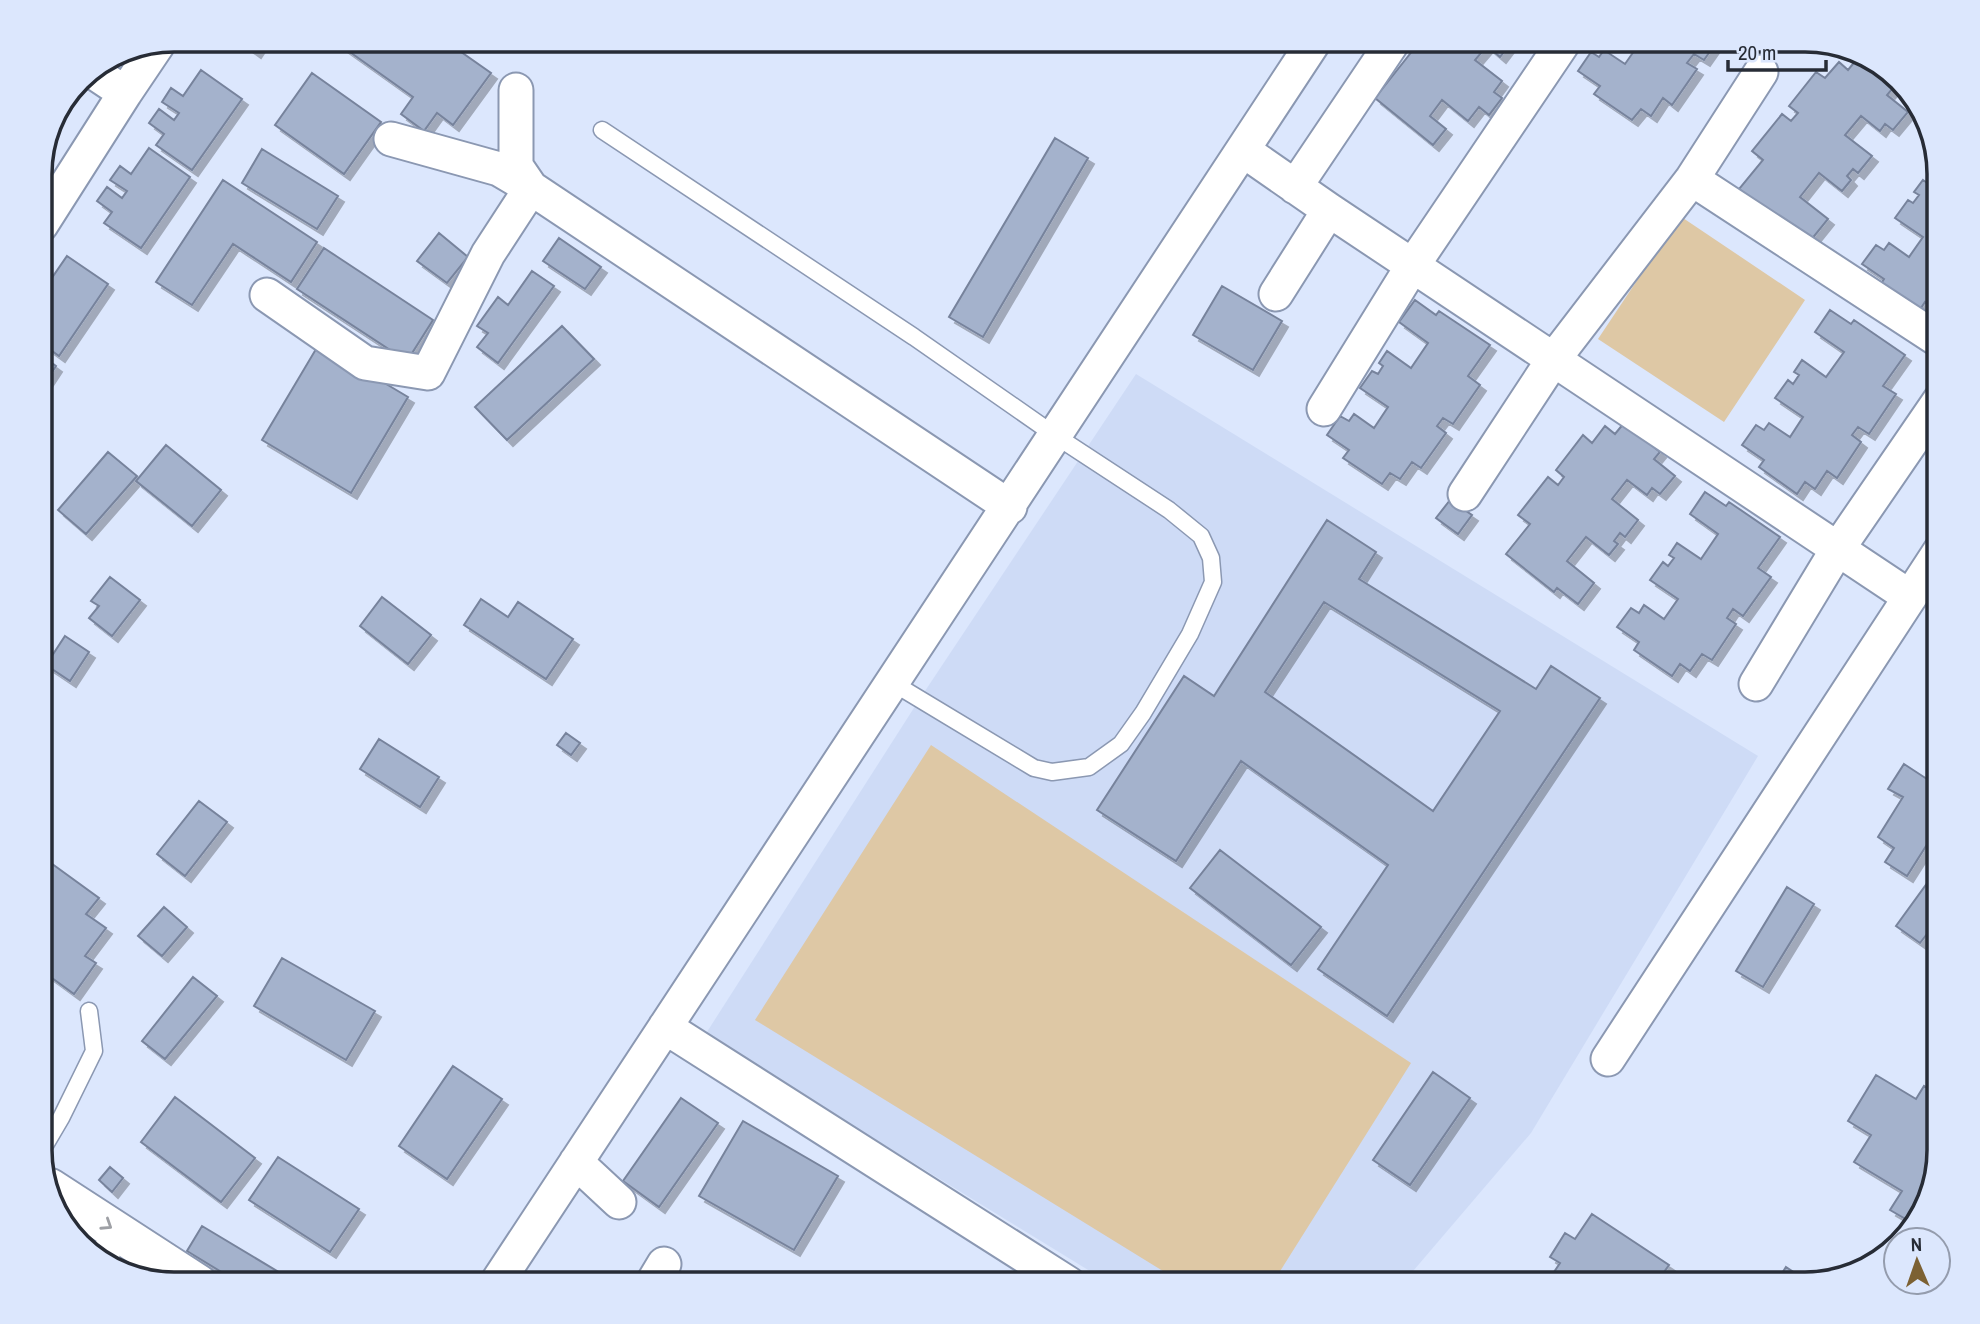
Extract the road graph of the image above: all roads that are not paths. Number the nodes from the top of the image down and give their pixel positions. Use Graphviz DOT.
graph roads {
  1 [pos="1307,52"];
  2 [pos="1386,52"];
  3 [pos="1557,52"];
  4 [pos="150,55"];
  5 [pos="1761,72"];
  6 [pos="102,77"];
  7 [pos="516,90"];
  8 [pos="125,93"];
  9 [pos="602,130"];
  10 [pos="391,139"];
  11 [pos="1244,151"];
  12 [pos="1692,179"];
  13 [pos="1295,187"];
  14 [pos="531,188"];
  15 [pos="53,206"];
  16 [pos="1329,210"];
  17 [pos="1413,265"];
  18 [pos="1276,294"];
  19 [pos="267,295"];
  20 [pos="1927,333"];
  21 [pos="1553,360"];
  22 [pos="1324,409"];
  23 [pos="1927,419"];
  24 [pos="1056,436"];
  25 [pos="1465,494"];
  26 [pos="1010,506"];
  27 [pos="1837,550"];
  28 [pos="1927,571"];
  29 [pos="1910,597"];
  30 [pos="892,683"];
  31 [pos="1756,684"];
  32 [pos="89,1011"];
  33 [pos="665,1027"];
  34 [pos="1608,1059"];
  35 [pos="53,1132"];
  36 [pos="576,1162"];
  37 [pos="62,1196"];
  38 [pos="619,1202"];
  39 [pos="180,1272"];
  40 [pos="504,1272"];
  41 [pos="1050,1272"];
  1 -- 11 [label="street"];
  2 -- 13 [label="street"];
  3 -- 17 [label="street"];
  4 -- 8 [label="street"];
  5 -- 12 [label="street"];
  6 -- 8 [label="street"];
  7 -- 14 [label="street"];
  8 -- 15 [label="street"];
  9 -- 24 [label="lane"];
  10 -- 14 [label="street"];
  11 -- 13 [label="street"];
  11 -- 24 [label="street"];
  12 -- 20 [label="street"];
  12 -- 21 [label="street"];
  13 -- 16 [label="street"];
  14 -- 19 [label="street"];
  14 -- 26 [label="street"];
  16 -- 17 [label="street"];
  16 -- 18 [label="street"];
  17 -- 21 [label="street"];
  17 -- 22 [label="street"];
  21 -- 25 [label="street"];
  21 -- 27 [label="street"];
  23 -- 27 [label="street"];
  24 -- 26 [label="street"];
  24 -- 30 [label="lane"];
  26 -- 30 [label="street"];
  27 -- 29 [label="street"];
  27 -- 31 [label="street"];
  28 -- 29 [label="street"];
  29 -- 34 [label="street"];
  30 -- 33 [label="street"];
  32 -- 35 [label="lane"];
  33 -- 36 [label="street"];
  33 -- 41 [label="street"];
  36 -- 38 [label="street"];
  36 -- 40 [label="street"];
  37 -- 39 [label="main road, one-way"];
}
